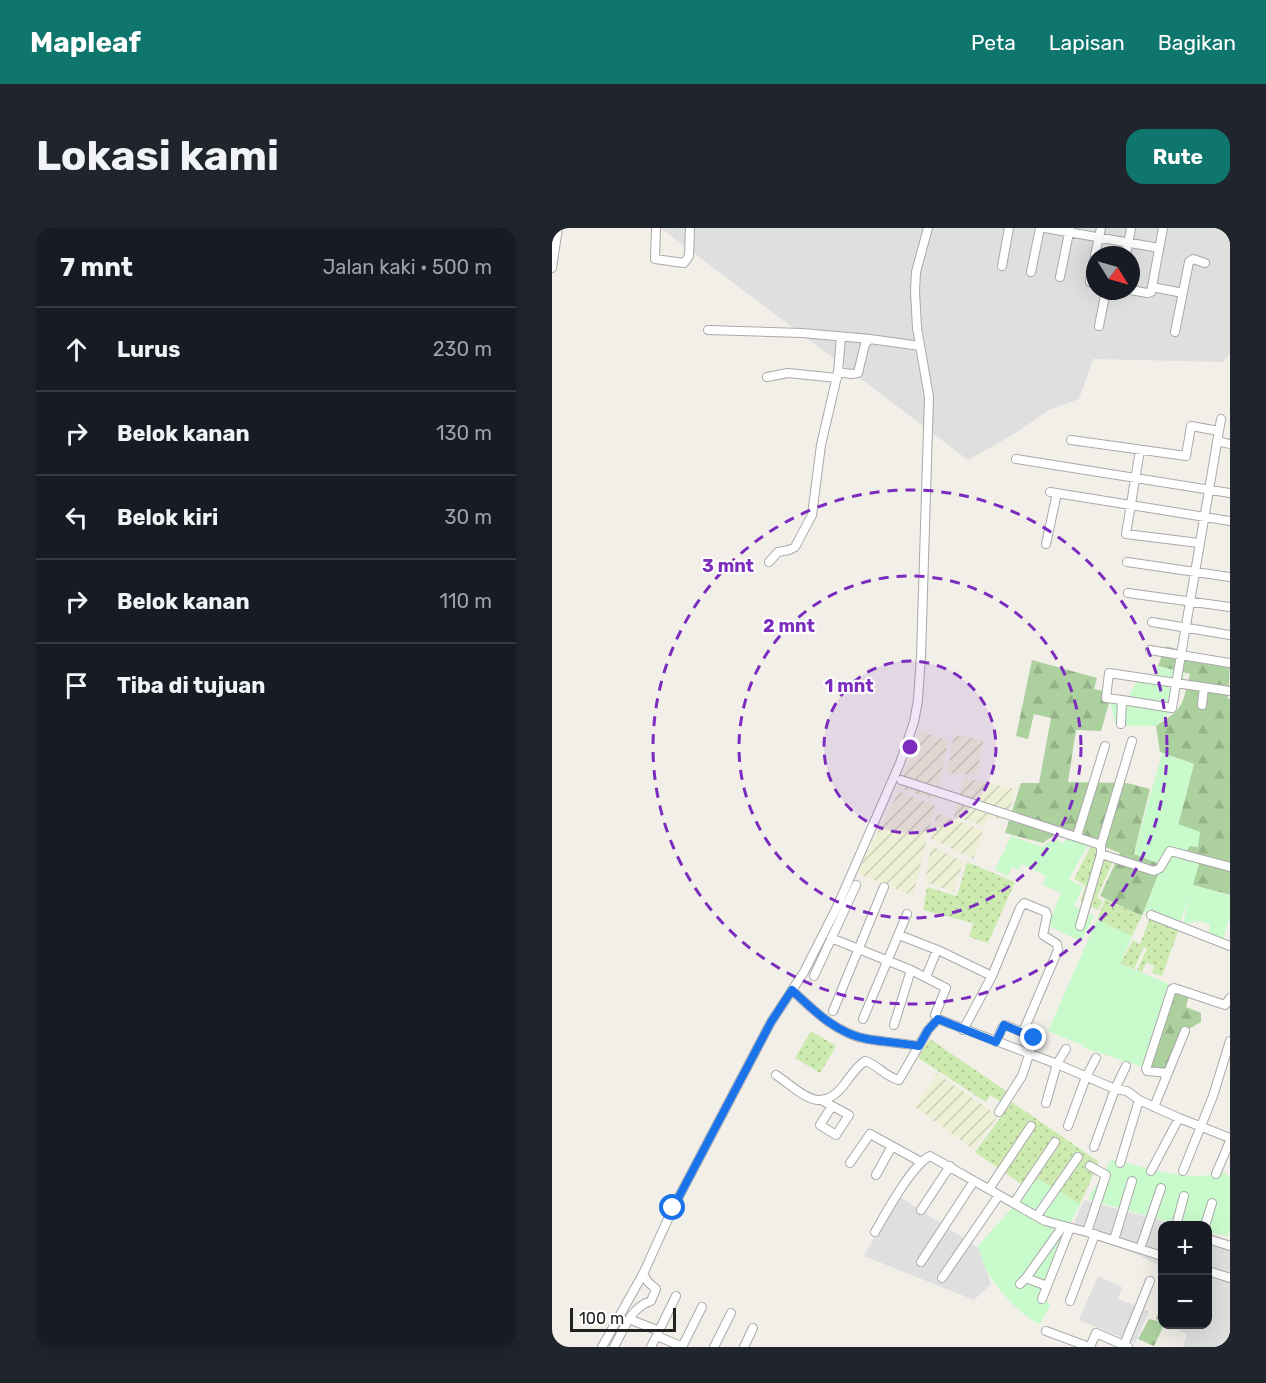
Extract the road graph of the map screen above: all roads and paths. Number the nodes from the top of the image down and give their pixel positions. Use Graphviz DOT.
graph roads {
  1 [pos="558,228"];
  2 [pos="656,228"];
  3 [pos="690,228"];
  4 [pos="928,228"];
  5 [pos="1009,228"];
  6 [pos="1040,228"];
  7 [pos="1045,228"];
  8 [pos="1101,228"];
  9 [pos="1131,228"];
  10 [pos="1163,228"];
  11 [pos="1070,230"];
  12 [pos="1099,238"];
  13 [pos="1128,243"];
  14 [pos="1097,246"];
  15 [pos="1128,246"];
  16 [pos="1159,248"];
  17 [pos="1205,263"];
  18 [pos="1002,266"];
  19 [pos="552,268"];
  20 [pos="1031,272"];
  21 [pos="1060,277"];
  22 [pos="1152,287"];
  23 [pos="1140,291"];
  24 [pos="1183,293"];
  25 [pos="1104,300"];
  26 [pos="1099,326"];
  27 [pos="708,330"];
  28 [pos="1175,332"];
  29 [pos="841,337"];
  30 [pos="870,339"];
  31 [pos="920,346"];
  32 [pos="837,375"];
  33 [pos="767,377"];
  34 [pos="1221,419"];
  35 [pos="1219,431"];
  36 [pos="1071,440"];
  37 [pos="1217,441"];
  38 [pos="1230,444"];
  39 [pos="1140,450"];
  40 [pos="1016,459"];
  41 [pos="1136,477"];
  42 [pos="1208,490"];
  43 [pos="1230,493"];
  44 [pos="1131,505"];
  45 [pos="1204,517"];
  46 [pos="1230,521"];
  47 [pos="1199,543"];
  48 [pos="1046,544"];
  49 [pos="769,562"];
  50 [pos="1127,562"];
  51 [pos="1195,571"];
  52 [pos="1230,577"];
  53 [pos="1128,594"];
  54 [pos="1190,600"];
  55 [pos="1230,606"];
  56 [pos="1152,622"];
  57 [pos="1186,627"];
  58 [pos="1230,635"];
  59 [pos="1150,651"];
  60 [pos="1181,655"];
  61 [pos="1230,663"];
  62 [pos="1177,682"];
  63 [pos="1204,687"];
  64 [pos="1230,691"];
  65 [pos="1122,700"];
  66 [pos="1202,705"];
  67 [pos="1121,724"];
  68 [pos="1132,741"];
  69 [pos="1105,746"];
  70 [pos="901,780"];
  71 [pos="1077,836"];
  72 [pos="1101,850"];
  73 [pos="1230,867"];
  74 [pos="856,885"];
  75 [pos="884,888"];
  76 [pos="907,914"];
  77 [pos="1151,915"];
  78 [pos="1080,926"];
  79 [pos="899,935"];
  80 [pos="831,938"];
  81 [pos="1230,946"];
  82 [pos="857,950"];
  83 [pos="937,950"];
  84 [pos="888,961"];
  85 [pos="911,970"];
  86 [pos="814,976"];
  87 [pos="992,976"];
  88 [pos="926,977"];
  89 [pos="792,990"];
  90 [pos="1230,998"];
  91 [pos="834,1011"];
  92 [pos="863,1019"];
  93 [pos="938,1019"];
  94 [pos="894,1025"];
  95 [pos="963,1030"];
  96 [pos="1185,1031"];
  97 [pos="1023,1032"];
  98 [pos="1230,1041"];
  99 [pos="996,1042"];
  100 [pos="919,1046"];
  101 [pos="1066,1049"];
  102 [pos="1030,1054"];
  103 [pos="1096,1058"];
  104 [pos="1057,1064"];
  105 [pos="1126,1066"];
  106 [pos="1168,1073"];
  107 [pos="776,1075"];
  108 [pos="1086,1077"];
  109 [pos="1115,1089"];
  110 [pos="1139,1100"];
  111 [pos="823,1101"];
  112 [pos="1046,1103"];
  113 [pos="832,1106"];
  114 [pos="1154,1107"];
  115 [pos="999,1112"];
  116 [pos="1179,1118"];
  117 [pos="1031,1126"];
  118 [pos="1068,1126"];
  119 [pos="1201,1127"];
  120 [pos="1230,1140"];
  121 [pos="1055,1142"];
  122 [pos="892,1146"];
  123 [pos="1094,1147"];
  124 [pos="1078,1157"];
  125 [pos="921,1162"];
  126 [pos="850,1163"];
  127 [pos="1120,1163"];
  128 [pos="950,1166"];
  129 [pos="1090,1166"];
  130 [pos="1183,1170"];
  131 [pos="1151,1172"];
  132 [pos="1216,1174"];
  133 [pos="876,1175"];
  134 [pos="1132,1180"];
  135 [pos="974,1181"];
  136 [pos="1161,1188"];
  137 [pos="989,1189"];
  138 [pos="999,1195"];
  139 [pos="1184,1196"];
  140 [pos="1014,1203"];
  141 [pos="1212,1203"];
  142 [pos="921,1210"];
  143 [pos="1037,1216"];
  144 [pos="1177,1221"];
  145 [pos="1207,1221"];
  146 [pos="1066,1227"];
  147 [pos="875,1232"];
  148 [pos="1091,1233"];
  149 [pos="1114,1240"];
  150 [pos="1212,1240"];
  151 [pos="1230,1246"];
  152 [pos="1140,1249"];
  153 [pos="1158,1255"];
  154 [pos="921,1262"];
  155 [pos="1212,1272"];
  156 [pos="643,1274"];
  157 [pos="942,1278"];
  158 [pos="1230,1278"];
  159 [pos="1150,1281"];
  160 [pos="1047,1286"];
  161 [pos="676,1296"];
  162 [pos="1042,1299"];
  163 [pos="1070,1302"];
  164 [pos="702,1307"];
  165 [pos="731,1313"];
  166 [pos="629,1319"];
  167 [pos="753,1328"];
  168 [pos="1046,1331"];
  169 [pos="658,1334"];
  170 [pos="1127,1346"];
  171 [pos="602,1347"];
  172 [pos="614,1347"];
  173 [pos="651,1347"];
  174 [pos="682,1347"];
  175 [pos="714,1347"];
  176 [pos="744,1347"];
  177 [pos="1089,1347"];
  1 -- 19 [label="street"];
  2 -- 3 [label="street"];
  4 -- 31 [label="street"];
  5 -- 18 [label="street"];
  6 -- 20 [label="street"];
  7 -- 11 [label="street"];
  8 -- 12 [label="street"];
  9 -- 13 [label="street"];
  10 -- 16 [label="street"];
  11 -- 12 [label="street"];
  11 -- 21 [label="street"];
  12 -- 13 [label="street"];
  12 -- 14 [label="street"];
  13 -- 15 [label="street"];
  13 -- 16 [label="street"];
  16 -- 22 [label="street"];
  17 -- 24 [label="street"];
  22 -- 23 [label="street"];
  22 -- 24 [label="street"];
  24 -- 28 [label="street"];
  25 -- 26 [label="street"];
  27 -- 29 [label="street"];
  29 -- 30 [label="street"];
  29 -- 32 [label="street"];
  30 -- 31 [label="street"];
  30 -- 32 [label="street"];
  31 -- 89 [label="street"];
  32 -- 33 [label="street"];
  32 -- 49 [label="street"];
  34 -- 35 [label="street"];
  35 -- 37 [label="street"];
  35 -- 39 [label="street"];
  36 -- 39 [label="street"];
  37 -- 38 [label="street"];
  37 -- 42 [label="street"];
  39 -- 41 [label="street"];
  40 -- 41 [label="street"];
  41 -- 42 [label="street"];
  41 -- 44 [label="street"];
  42 -- 43 [label="street"];
  42 -- 45 [label="street"];
  44 -- 45 [label="street"];
  44 -- 47 [label="street"];
  44 -- 48 [label="street"];
  45 -- 46 [label="street"];
  45 -- 47 [label="street"];
  47 -- 51 [label="street"];
  50 -- 51 [label="street"];
  51 -- 52 [label="street"];
  51 -- 54 [label="street"];
  53 -- 54 [label="street"];
  54 -- 55 [label="street"];
  54 -- 57 [label="street"];
  56 -- 57 [label="street"];
  57 -- 58 [label="street"];
  57 -- 60 [label="street"];
  59 -- 60 [label="street"];
  60 -- 61 [label="street"];
  60 -- 62 [label="street"];
  62 -- 63 [label="street"];
  62 -- 65 [label="street"];
  62 -- 65 [label="street"];
  63 -- 64 [label="street"];
  63 -- 66 [label="street"];
  65 -- 67 [label="street"];
  68 -- 72 [label="street"];
  69 -- 71 [label="street"];
  70 -- 71 [label="street"];
  71 -- 72 [label="street"];
  72 -- 73 [label="street"];
  72 -- 78 [label="street"];
  74 -- 80 [label="street"];
  75 -- 82 [label="street"];
  76 -- 79 [label="street"];
  77 -- 81 [label="street"];
  79 -- 83 [label="street"];
  79 -- 84 [label="street"];
  80 -- 82 [label="street"];
  80 -- 86 [label="street"];
  82 -- 84 [label="street"];
  82 -- 91 [label="street"];
  83 -- 87 [label="street"];
  83 -- 88 [label="street"];
  84 -- 85 [label="street"];
  84 -- 92 [label="street"];
  85 -- 88 [label="street"];
  85 -- 94 [label="street"];
  87 -- 95 [label="street"];
  87 -- 97 [label="street"];
  88 -- 93 [label="street"];
  89 -- 100 [label="street"];
  89 -- 156 [label="street"];
  90 -- 106 [label="street"];
  93 -- 95 [label="street"];
  93 -- 100 [label="street"];
  95 -- 99 [label="street"];
  96 -- 106 [label="street"];
  97 -- 99 [label="street"];
  97 -- 102 [label="street"];
  98 -- 119 [label="street"];
  99 -- 102 [label="street"];
  100 -- 111 [label="street"];
  101 -- 104 [label="street"];
  102 -- 104 [label="street"];
  102 -- 115 [label="street"];
  103 -- 108 [label="street"];
  104 -- 108 [label="street"];
  104 -- 112 [label="street"];
  105 -- 109 [label="street"];
  106 -- 114 [label="street"];
  107 -- 111 [label="street"];
  108 -- 109 [label="street"];
  108 -- 118 [label="street"];
  109 -- 110 [label="street"];
  109 -- 123 [label="street"];
  110 -- 114 [label="street"];
  110 -- 127 [label="street"];
  111 -- 113 [label="street"];
  114 -- 116 [label="street"];
  116 -- 119 [label="street"];
  116 -- 131 [label="street"];
  117 -- 137 [label="street"];
  119 -- 120 [label="street"];
  119 -- 130 [label="street"];
  120 -- 132 [label="street"];
  121 -- 140 [label="street"];
  122 -- 125 [label="street"];
  122 -- 126 [label="street"];
  122 -- 133 [label="street"];
  124 -- 143 [label="street"];
  125 -- 128 [label="street"];
  125 -- 147 [label="street"];
  128 -- 135 [label="street"];
  128 -- 142 [label="street"];
  129 -- 148 [label="street"];
  134 -- 149 [label="street"];
  135 -- 137 [label="street"];
  135 -- 154 [label="street"];
  136 -- 152 [label="street"];
  137 -- 138 [label="street"];
  138 -- 140 [label="street"];
  138 -- 157 [label="street"];
  139 -- 144 [label="street"];
  140 -- 143 [label="street"];
  141 -- 145 [label="street"];
  143 -- 146 [label="street"];
  146 -- 148 [label="street"];
  146 -- 160 [label="street"];
  146 -- 160 [label="street"];
  148 -- 149 [label="street"];
  148 -- 163 [label="street"];
  149 -- 152 [label="street"];
  150 -- 151 [label="street"];
  152 -- 153 [label="street"];
  155 -- 158 [label="street"];
  156 -- 166 [label="street"];
  156 -- 171 [label="street"];
  159 -- 170 [label="street"];
  160 -- 162 [label="street"];
  161 -- 169 [label="street"];
  164 -- 174 [label="street"];
  165 -- 175 [label="street"];
  166 -- 169 [label="street"];
  166 -- 172 [label="street"];
  167 -- 176 [label="street"];
  168 -- 177 [label="street"];
  169 -- 173 [label="street"];
  169 -- 174 [label="street"];
  170 -- 177 [label="street"];
}
